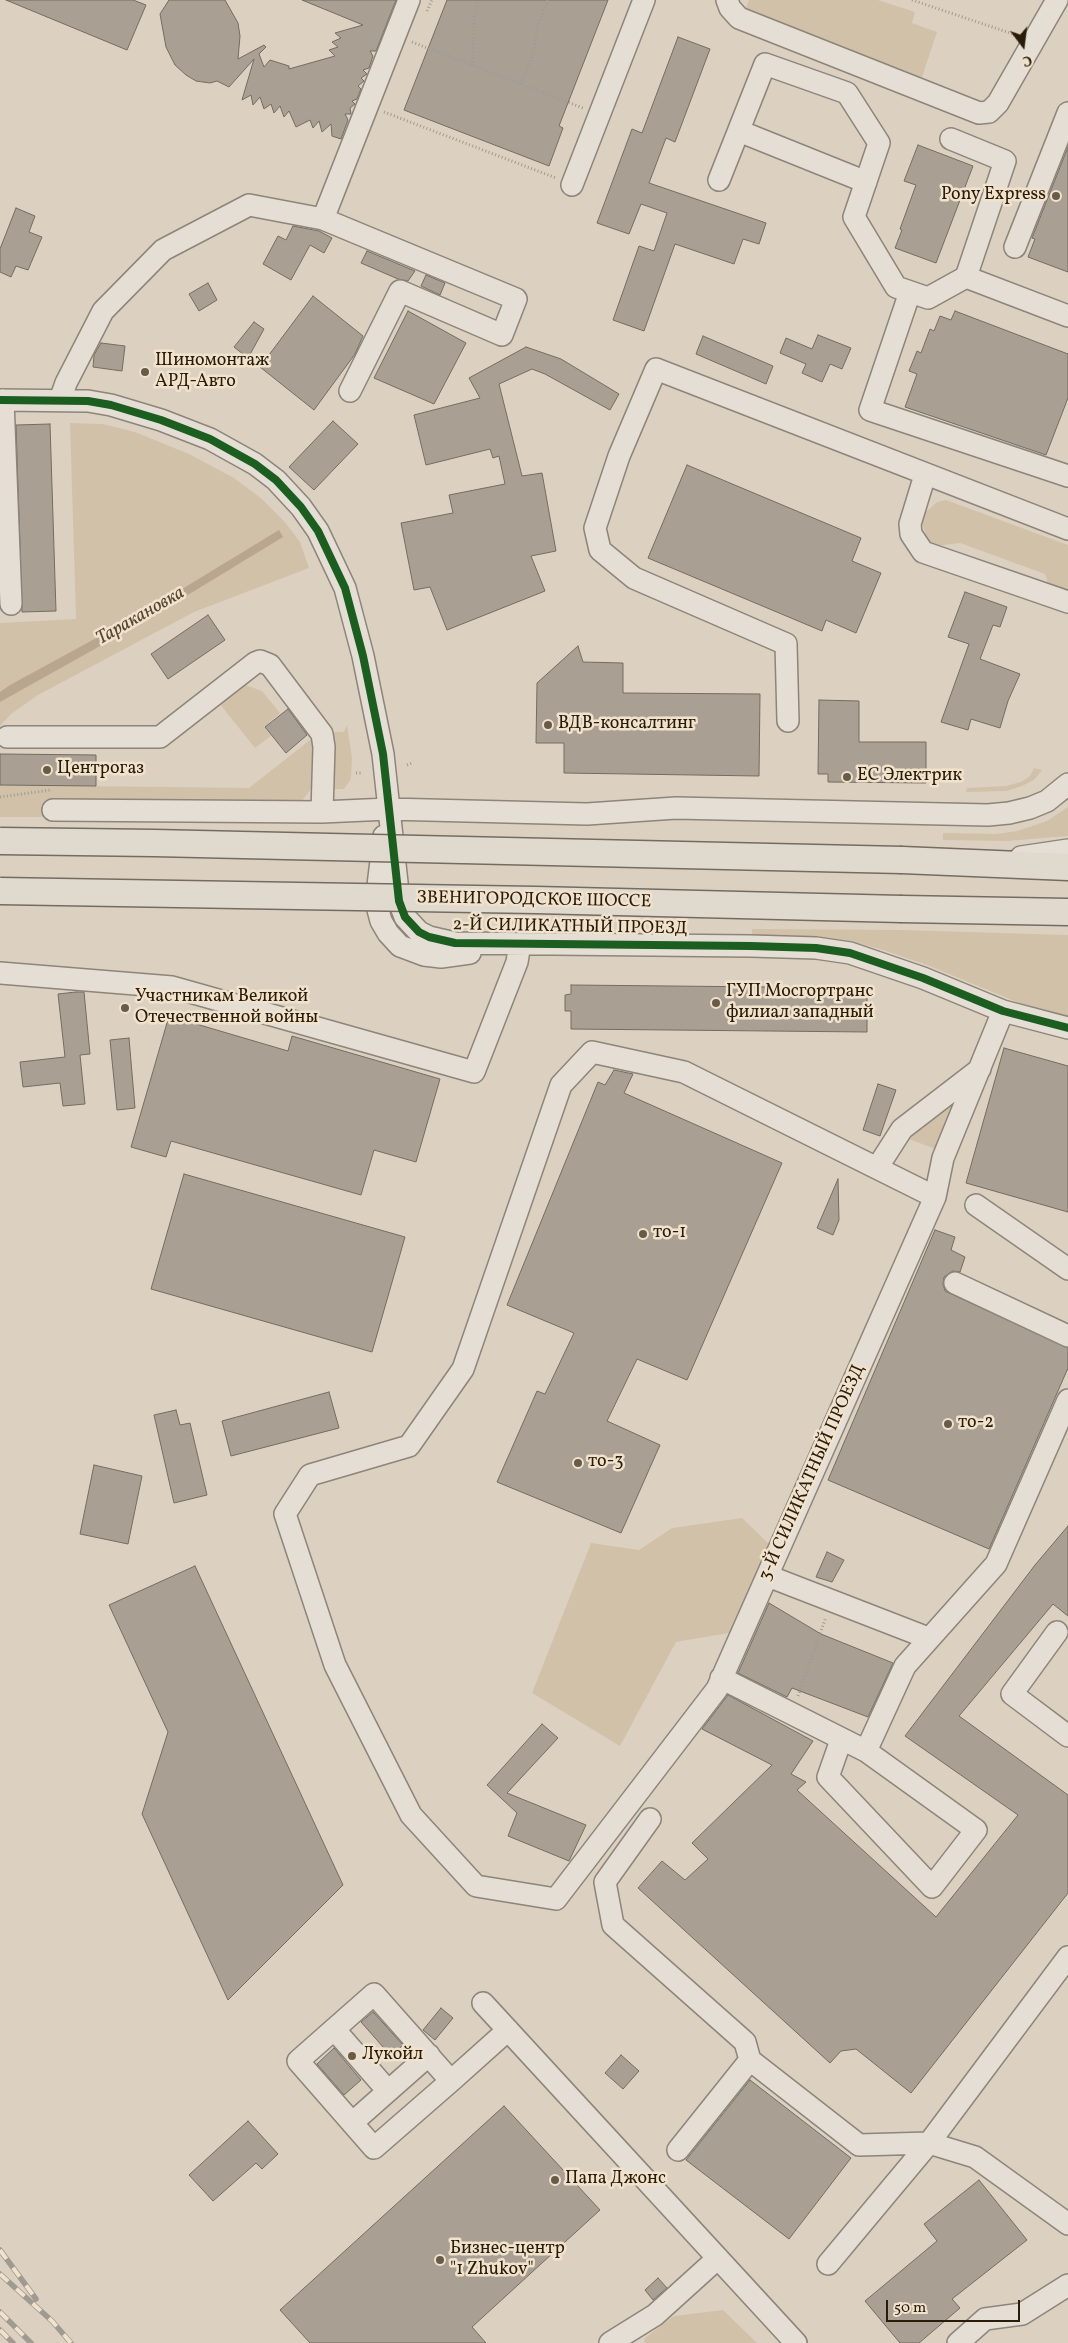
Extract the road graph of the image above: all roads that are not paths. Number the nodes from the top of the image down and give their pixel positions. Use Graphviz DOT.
graph roads {
  1 [pos="408,0"];
  2 [pos="644,0"];
  3 [pos="727,0"];
  4 [pos="1058,0"];
  5 [pos="1068,3"];
  6 [pos="1068,113"];
  7 [pos="738,131"];
  8 [pos="951,139"];
  9 [pos="719,180"];
  10 [pos="866,182"];
  11 [pos="572,185"];
  12 [pos="323,219"];
  13 [pos="1015,247"];
  14 [pos="966,277"];
  15 [pos="910,292"];
  16 [pos="1068,316"];
  17 [pos="350,391"];
  18 [pos="2,400"];
  19 [pos="60,400"];
  20 [pos="3,455"];
  21 [pos="925,475"];
  22 [pos="1068,476"];
  23 [pos="1068,529"];
  24 [pos="1068,602"];
  25 [pos="11,604"];
  26 [pos="788,721"];
  27 [pos="7,737"];
  28 [pos="1068,784"];
  29 [pos="388,809"];
  30 [pos="54,810"];
  31 [pos="322,812"];
  32 [pos="0,841"];
  33 [pos="1068,850"];
  34 [pos="943,862"];
  35 [pos="1068,866"];
  36 [pos="0,891"];
  37 [pos="1068,912"];
  38 [pos="520,944"];
  39 [pos="0,973"];
  40 [pos="1003,1011"];
  41 [pos="1068,1028"];
  42 [pos="981,1068"];
  43 [pos="877,1168"];
  44 [pos="935,1197"];
  45 [pos="976,1205"];
  46 [pos="1068,1269"];
  47 [pos="955,1283"];
  48 [pos="1068,1336"];
  49 [pos="1068,1400"];
  50 [pos="768,1576"];
  51 [pos="1057,1632"];
  52 [pos="928,1638"];
  53 [pos="721,1678"];
  54 [pos="1068,1736"];
  55 [pos="841,1740"];
  56 [pos="866,1751"];
  57 [pos="650,1819"];
  58 [pos="1068,1958"];
  59 [pos="483,2003"];
  60 [pos="334,2029"];
  61 [pos="508,2030"];
  62 [pos="428,2055"];
  63 [pos="750,2060"];
  64 [pos="451,2080"];
  65 [pos="388,2091"];
  66 [pos="352,2123"];
  67 [pos="929,2143"];
  68 [pos="678,2150"];
  69 [pos="1068,2224"];
  70 [pos="718,2258"];
  71 [pos="828,2264"];
  72 [pos="1068,2285"];
  73 [pos="610,2343"];
  74 [pos="796,2343"];
  75 [pos="958,2343"];
  1 -- 12 [label="street"];
  2 -- 11 [label="street"];
  3 -- 4 [label="street"];
  4 -- 5 [label="street"];
  6 -- 13 [label="street"];
  7 -- 9 [label="street"];
  7 -- 10 [label="street"];
  7 -- 10 [label="street"];
  8 -- 14 [label="street"];
  10 -- 15 [label="street"];
  12 -- 17 [label="street"];
  12 -- 19 [label="street"];
  14 -- 15 [label="street"];
  14 -- 16 [label="street"];
  15 -- 22 [label="street"];
  18 -- 19 [label="street, 2-Й СИЛИКАТНЫЙ ПРОЕЗД"];
  18 -- 20 [label="street"];
  19 -- 29 [label="street, 2-Й СИЛИКАТНЫЙ ПРОЕЗД"];
  20 -- 25 [label="street"];
  21 -- 23 [label="street"];
  21 -- 24 [label="street"];
  21 -- 26 [label="street"];
  27 -- 31 [label="street"];
  28 -- 29 [label="street"];
  29 -- 31 [label="street"];
  29 -- 38 [label="street, 2-Й СИЛИКАТНЫЙ ПРОЕЗД"];
  30 -- 31 [label="street"];
  32 -- 34 [label="main road, bridge"];
  33 -- 34 [label="street"];
  34 -- 35 [label="main road"];
  36 -- 37 [label="main road, ЗВЕНИГОРОДСКОЕ ШОССЕ, bridge"];
  38 -- 39 [label="street"];
  38 -- 40 [label="street, 2-Й СИЛИКАТНЫЙ ПРОЕЗД"];
  40 -- 41 [label="street, 2-Й СИЛИКАТНЫЙ ПРОЕЗД"];
  40 -- 42 [label="street, 3-Й СИЛИКАТНЫЙ ПРОЕЗД"];
  42 -- 43 [label="street"];
  42 -- 44 [label="street, 3-Й СИЛИКАТНЫЙ ПРОЕЗД"];
  43 -- 44 [label="street"];
  43 -- 53 [label="street, 3-Й СИЛИКАТНЫЙ ПРОЕЗД"];
  44 -- 50 [label="street, 3-Й СИЛИКАТНЫЙ ПРОЕЗД"];
  45 -- 46 [label="street"];
  47 -- 48 [label="street"];
  49 -- 52 [label="street"];
  50 -- 52 [label="street"];
  50 -- 53 [label="street, 3-Й СИЛИКАТНЫЙ ПРОЕЗД"];
  51 -- 54 [label="street"];
  52 -- 56 [label="street"];
  53 -- 55 [label="street"];
  55 -- 56 [label="street"];
  55 -- 56 [label="street"];
  57 -- 63 [label="street"];
  58 -- 67 [label="street"];
  59 -- 61 [label="street"];
  60 -- 62 [label="street"];
  60 -- 65 [label="street"];
  60 -- 66 [label="street"];
  61 -- 64 [label="street"];
  61 -- 70 [label="street"];
  62 -- 64 [label="street"];
  62 -- 65 [label="street"];
  63 -- 67 [label="street"];
  63 -- 68 [label="street"];
  64 -- 66 [label="street"];
  65 -- 66 [label="street"];
  67 -- 69 [label="street"];
  67 -- 71 [label="street"];
  70 -- 73 [label="street"];
  70 -- 74 [label="street"];
  72 -- 75 [label="street"];
}
